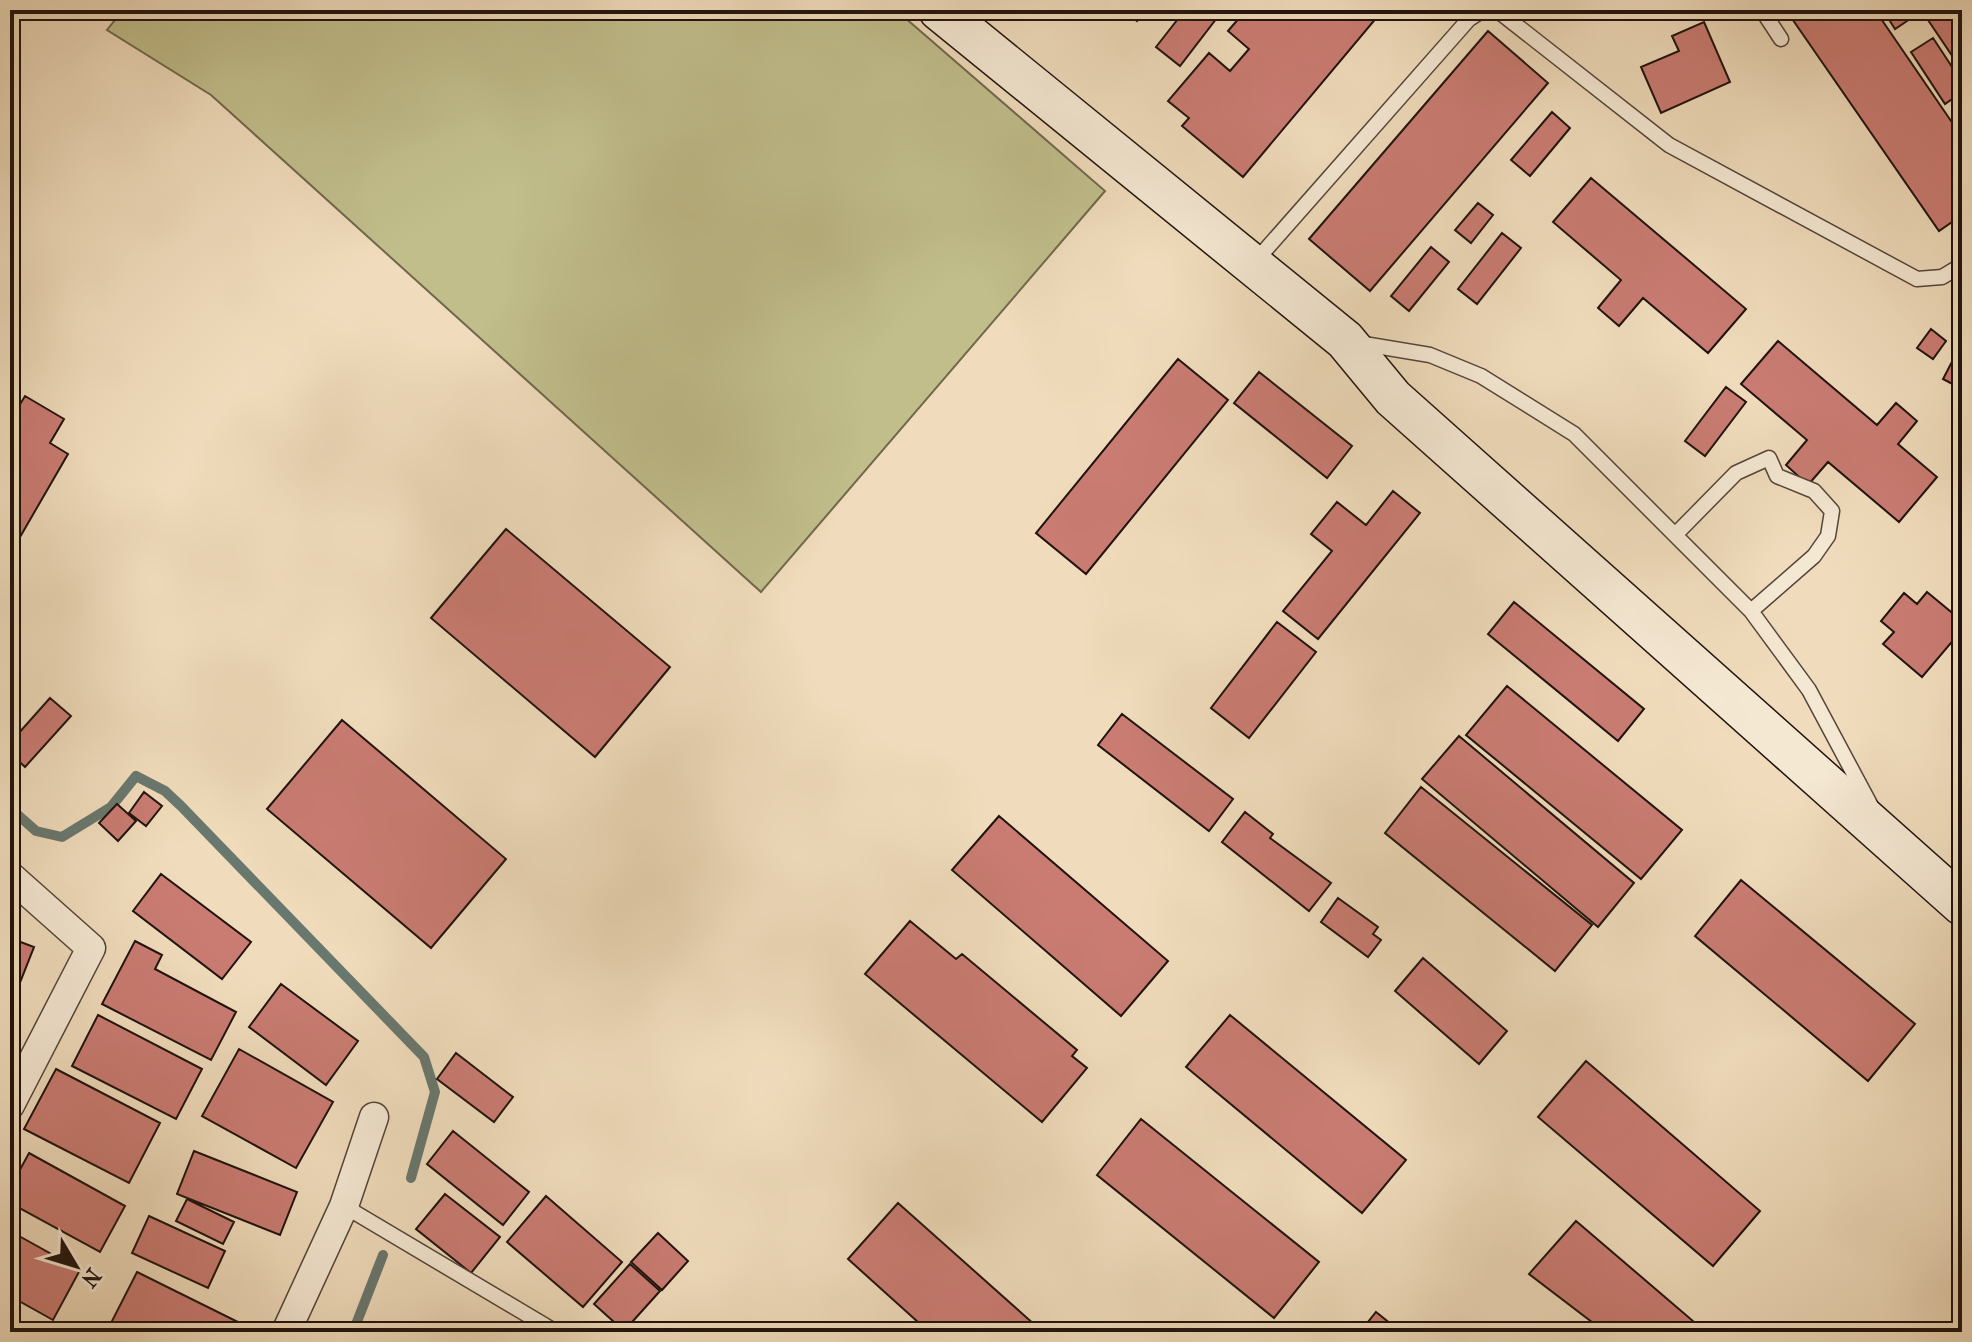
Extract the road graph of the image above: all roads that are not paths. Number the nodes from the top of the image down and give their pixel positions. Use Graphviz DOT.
graph roads {
  1 [pos="939,10"];
  2 [pos="1483,10"];
  3 [pos="1491,10"];
  4 [pos="1762,10"];
  5 [pos="1781,39"];
  6 [pos="1962,265"];
  7 [pos="1251,266"];
  8 [pos="1345,340"];
  9 [pos="1676,534"];
  10 [pos="1751,611"];
  11 [pos="1891,843"];
  12 [pos="10,876"];
  13 [pos="1962,905"];
  14 [pos="10,1105"];
  15 [pos="374,1117"];
  16 [pos="344,1206"];
  17 [pos="286,1332"];
  18 [pos="556,1332"];
  1 -- 7 [label="street"];
  2 -- 7 [label="lane"];
  3 -- 6 [label="lane"];
  4 -- 5 [label="lane"];
  7 -- 8 [label="street"];
  8 -- 9 [label="lane"];
  8 -- 11 [label="street"];
  9 -- 10 [label="lane"];
  9 -- 10 [label="lane"];
  10 -- 11 [label="lane"];
  11 -- 13 [label="street"];
  12 -- 14 [label="street"];
  15 -- 16 [label="street"];
  16 -- 17 [label="street"];
  16 -- 18 [label="lane"];
}
